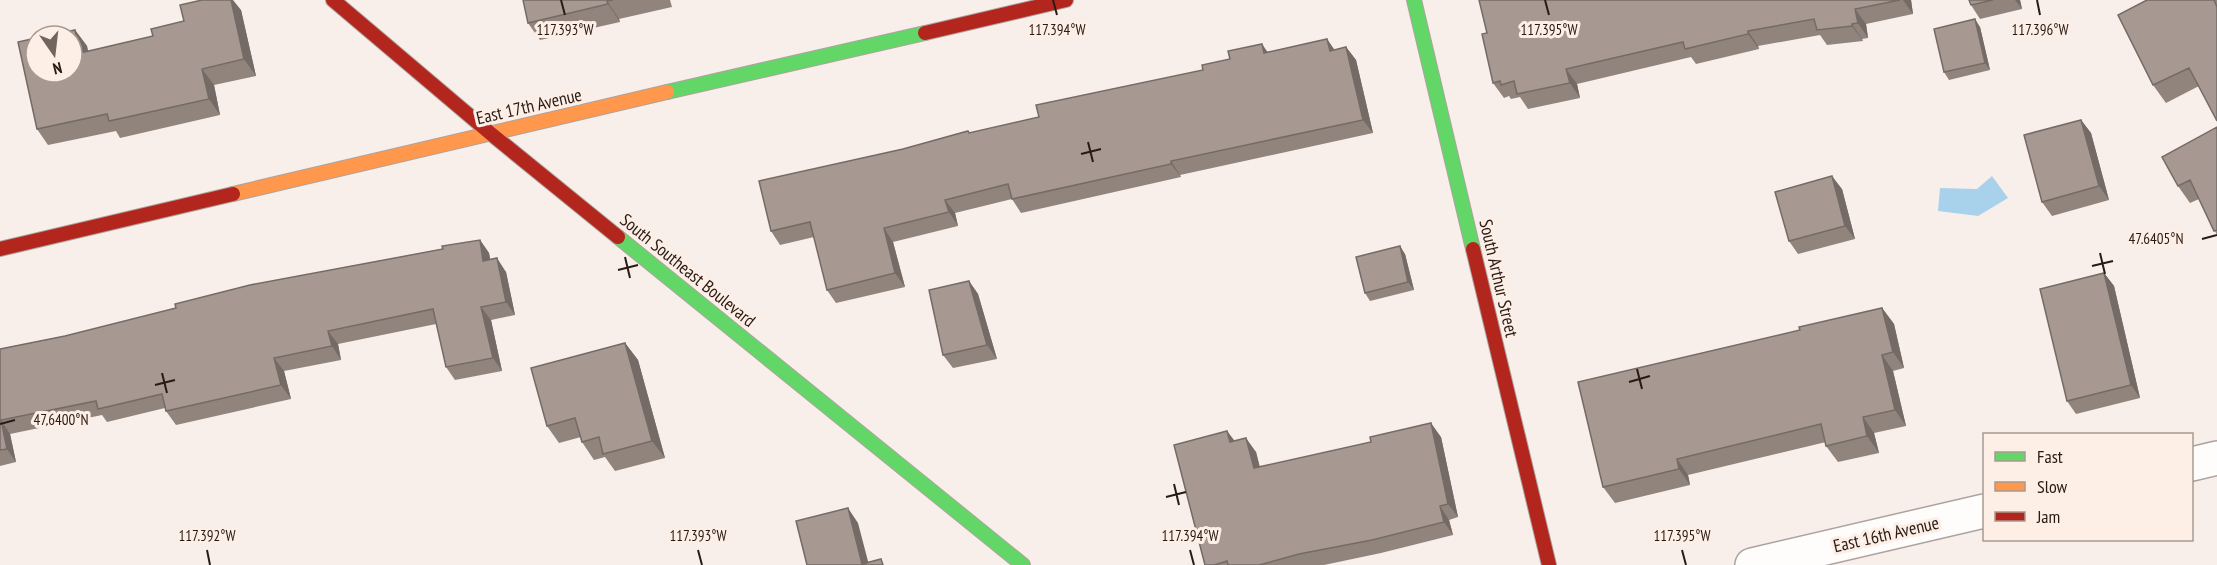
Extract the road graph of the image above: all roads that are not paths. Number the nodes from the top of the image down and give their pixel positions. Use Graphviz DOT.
graph roads {
  1 [pos="333,0"];
  2 [pos="1066,0"];
  3 [pos="1414,0"];
  4 [pos="490,133"];
  5 [pos="0,249"];
  6 [pos="2217,458"];
  7 [pos="2193,464"];
  8 [pos="1983,511"];
  9 [pos="1023,565"];
  10 [pos="1549,565"];
  11 [pos="1752,565"];
  1 -- 4 [label="street, South Southeast Boulevard"];
  2 -- 4 [label="street, East 17th Avenue"];
  3 -- 10 [label="street, South Arthur Street"];
  4 -- 5 [label="street, East 17th Avenue"];
  4 -- 9 [label="street, South Southeast Boulevard"];
  6 -- 7 [label="street"];
  8 -- 11 [label="street, East 16th Avenue"];
}
